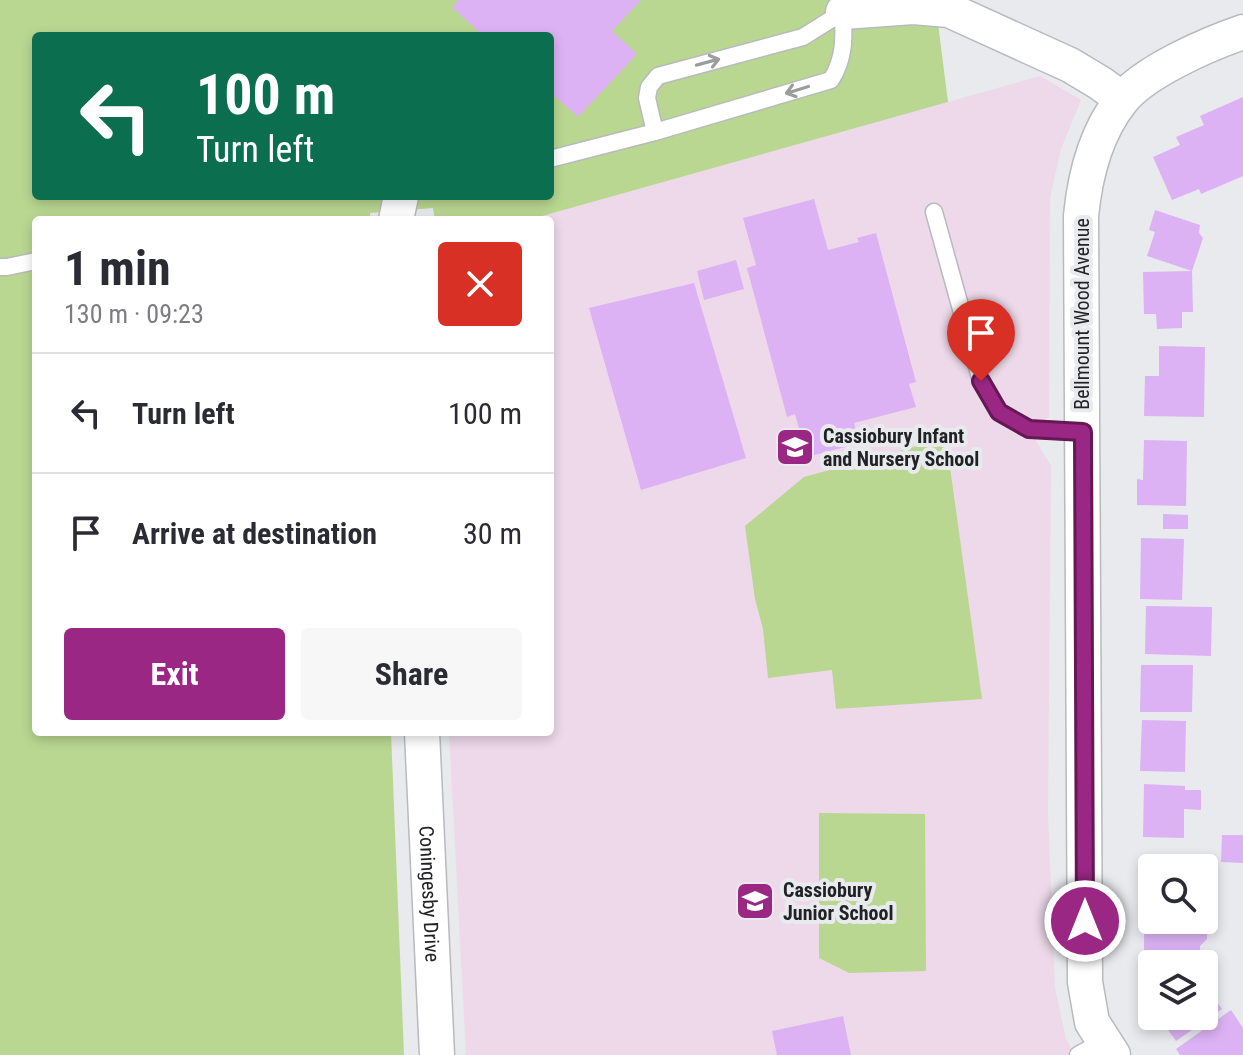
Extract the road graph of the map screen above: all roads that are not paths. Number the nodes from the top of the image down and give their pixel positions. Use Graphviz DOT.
graph roads {
  1 [pos="852,6"];
  2 [pos="1243,32"];
  3 [pos="1122,99"];
  4 [pos="655,132"];
  5 [pos="554,158"];
  6 [pos="934,212"];
  7 [pos="32,262"];
  8 [pos="0,267"];
  9 [pos="1083,432"];
  10 [pos="422,736"];
  11 [pos="1098,1050"];
  12 [pos="437,1055"];
  1 -- 3 [label="street"];
  1 -- 4 [label="lane, one-way"];
  4 -- 1 [label="lane, one-way"];
  2 -- 3 [label="street, Bellmount Wood Avenue"];
  3 -- 9 [label="street, Bellmount Wood Avenue"];
  4 -- 5 [label="lane"];
  6 -- 9 [label="lane"];
  7 -- 8 [label="lane"];
  9 -- 11 [label="street, Bellmount Wood Avenue"];
  10 -- 12 [label="street, Coningesby Drive"];
}
